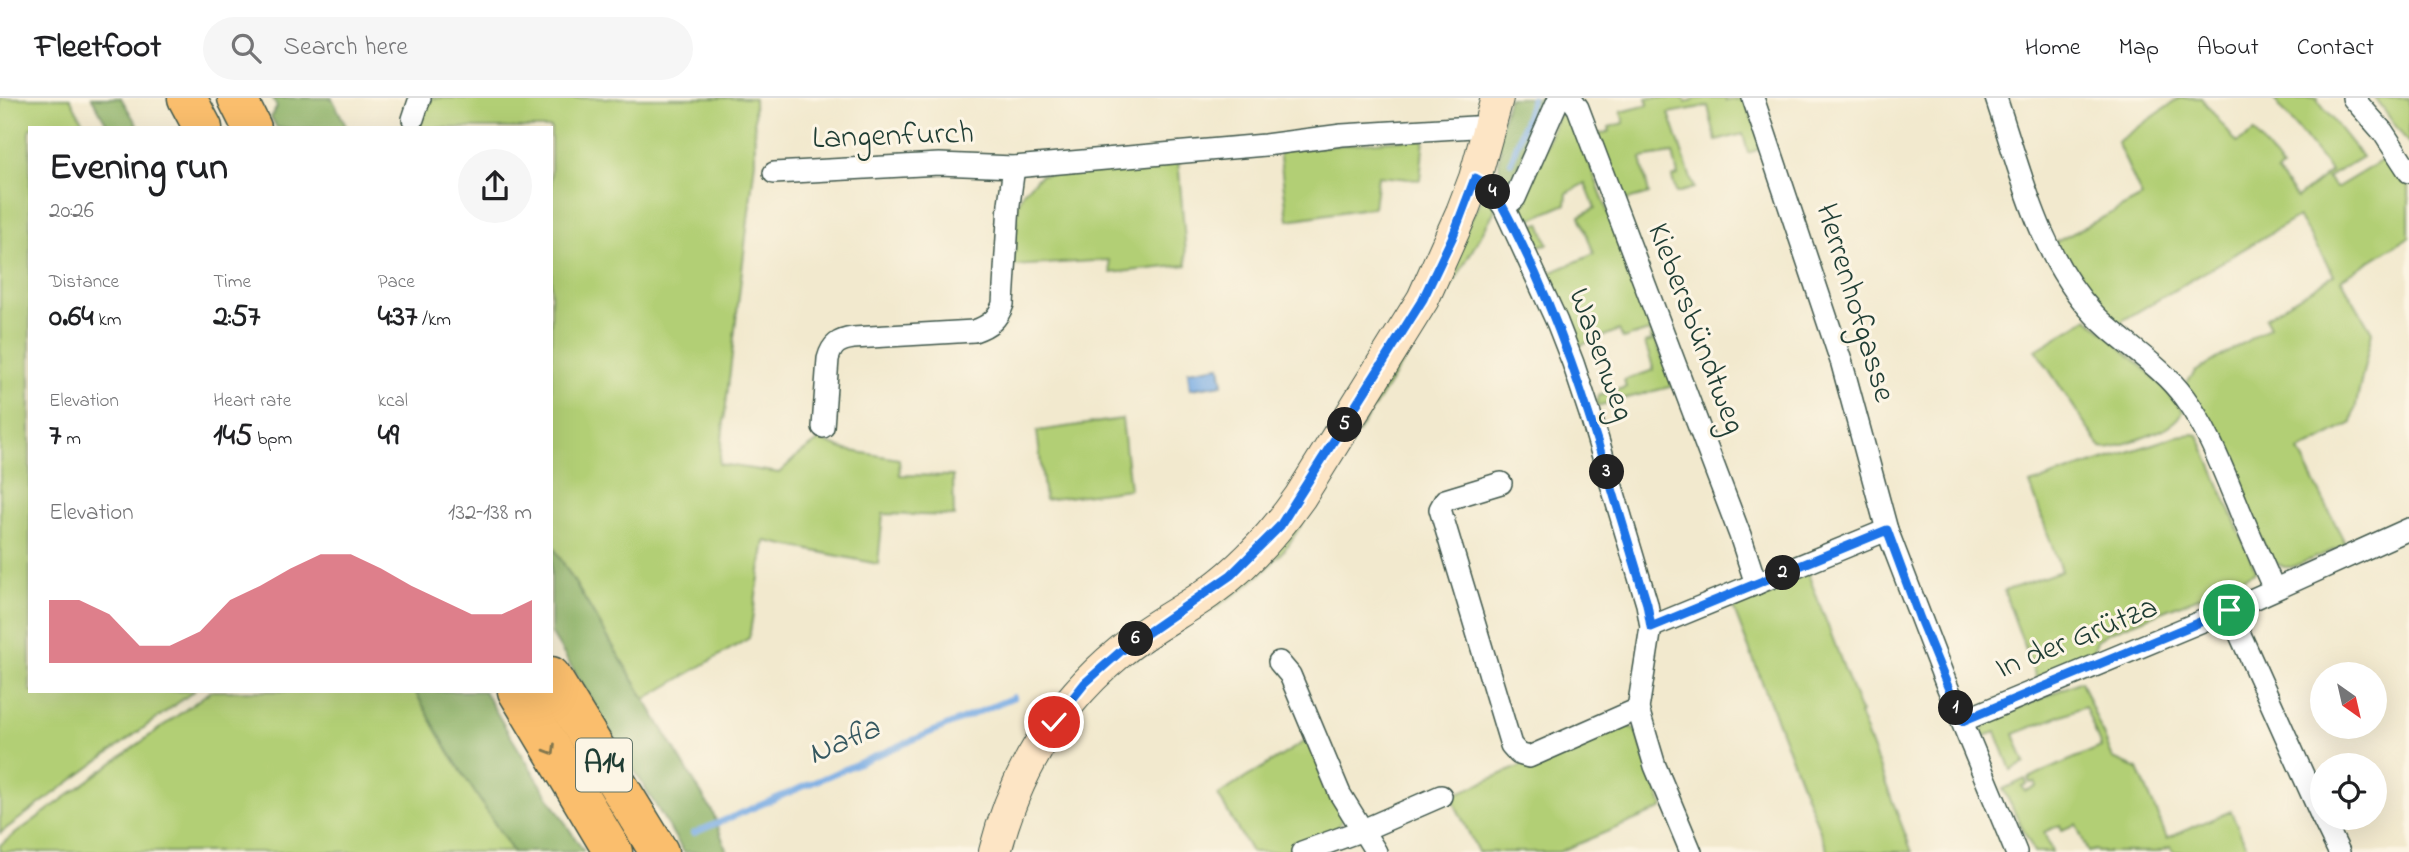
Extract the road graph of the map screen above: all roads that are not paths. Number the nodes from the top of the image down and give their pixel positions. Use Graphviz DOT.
graph roads {
  1 [pos="187,98"];
  2 [pos="237,98"];
  3 [pos="420,98"];
  4 [pos="1559,98"];
  5 [pos="1572,98"];
  6 [pos="1753,98"];
  7 [pos="1996,98"];
  8 [pos="2353,98"];
  9 [pos="1493,112"];
  10 [pos="413,119"];
  11 [pos="202,126"];
  12 [pos="251,126"];
  13 [pos="1014,167"];
  14 [pos="2409,172"];
  15 [pos="774,173"];
  16 [pos="1475,178"];
  17 [pos="1504,208"];
  18 [pos="822,426"];
  19 [pos="1501,483"];
  20 [pos="2409,529"];
  21 [pos="1887,530"];
  22 [pos="1756,584"];
  23 [pos="2274,589"];
  24 [pos="2229,610"];
  25 [pos="1651,627"];
  26 [pos="1279,662"];
  27 [pos="553,680"];
  28 [pos="518,693"];
  29 [pos="1638,709"];
  30 [pos="1962,721"];
  31 [pos="2310,790"];
  32 [pos="1441,796"];
  33 [pos="1363,830"];
  34 [pos="2328,830"];
  35 [pos="613,852"];
  36 [pos="659,852"];
  37 [pos="995,852"];
  38 [pos="1302,852"];
  39 [pos="1376,852"];
  40 [pos="1691,852"];
  41 [pos="2016,852"];
  42 [pos="2339,852"];
  1 -- 11 [label="highway"];
  2 -- 12 [label="highway"];
  3 -- 10 [label="street"];
  4 -- 17 [label="street"];
  5 -- 22 [label="street, Kiebersbündtweg"];
  6 -- 21 [label="street, Herrenhofgasse"];
  7 -- 23 [label="street"];
  8 -- 14 [label="street"];
  9 -- 13 [label="street, Langenfurch"];
  9 -- 16 [label="main road"];
  13 -- 15 [label="street, Langenfurch"];
  13 -- 18 [label="street, Langenfurch"];
  16 -- 17 [label="street, Wasenweg"];
  16 -- 37 [label="main road"];
  17 -- 25 [label="street, Wasenweg"];
  19 -- 29 [label="street"];
  20 -- 23 [label="street, In der Grütza"];
  21 -- 22 [label="street"];
  21 -- 30 [label="street, Herrenhofgasse"];
  22 -- 25 [label="street"];
  23 -- 24 [label="street, In der Grütza"];
  24 -- 30 [label="street, In der Grütza"];
  24 -- 31 [label="street"];
  25 -- 29 [label="street, Wasenweg"];
  26 -- 33 [label="street"];
  27 -- 36 [label="highway, A14"];
  28 -- 35 [label="highway, A14, one-way"];
  29 -- 40 [label="street, Wasenweg"];
  30 -- 41 [label="street, Herrenhofgasse"];
  32 -- 33 [label="street"];
  33 -- 38 [label="street"];
  33 -- 39 [label="street"];
  34 -- 42 [label="street"];
}
